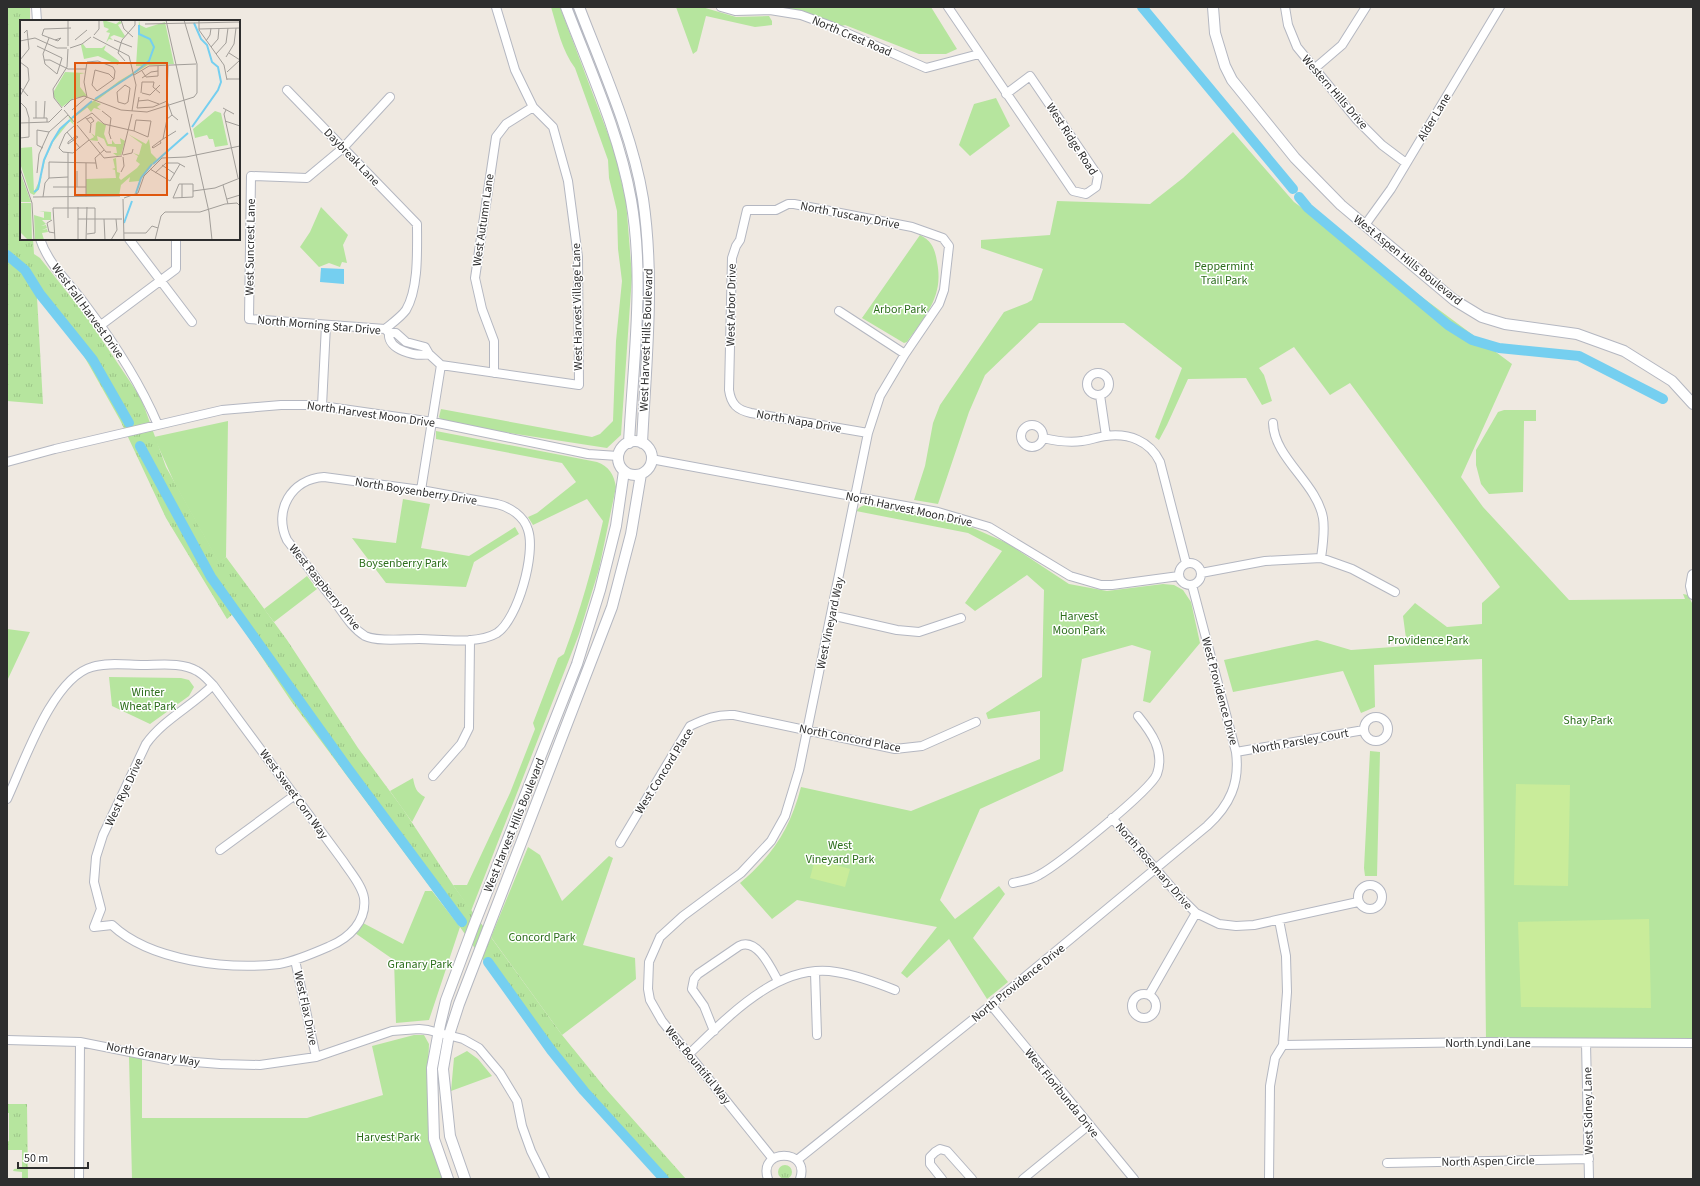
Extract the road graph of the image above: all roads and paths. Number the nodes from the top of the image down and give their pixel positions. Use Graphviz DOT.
graph roads {
  1 [pos="36,7"];
  2 [pos="496,7"];
  3 [pos="566,7"];
  4 [pos="579,7"];
  5 [pos="721,7"];
  6 [pos="948,7"];
  7 [pos="1213,7"];
  8 [pos="1285,7"];
  9 [pos="1366,7"];
  10 [pos="1500,7"];
  11 [pos="36,20"];
  12 [pos="979,54"];
  13 [pos="1314,69"];
  14 [pos="287,90"];
  15 [pos="1006,94"];
  16 [pos="390,97"];
  17 [pos="533,107"];
  18 [pos="343,148"];
  19 [pos="1406,163"];
  20 [pos="747,210"];
  21 [pos="1365,225"];
  22 [pos="40,240"];
  23 [pos="130,240"];
  24 [pos="176,240"];
  25 [pos="949,246"];
  26 [pos="161,281"];
  27 [pos="839,311"];
  28 [pos="249,319"];
  29 [pos="192,322"];
  30 [pos="101,325"];
  31 [pos="326,325"];
  32 [pos="387,331"];
  33 [pos="905,354"];
  34 [pos="441,365"];
  35 [pos="494,373"];
  36 [pos="1100,395"];
  37 [pos="733,403"];
  38 [pos="1693,404"];
  39 [pos="322,406"];
  40 [pos="433,422"];
  41 [pos="1273,423"];
  42 [pos="158,425"];
  43 [pos="868,433"];
  44 [pos="1106,436"];
  45 [pos="1043,438"];
  46 [pos="629,442"];
  47 [pos="642,443"];
  48 [pos="618,456"];
  49 [pos="652,459"];
  50 [pos="7,462"];
  51 [pos="624,472"];
  52 [pos="640,474"];
  53 [pos="297,486"];
  54 [pos="421,490"];
  55 [pos="856,497"];
  56 [pos="1321,558"];
  57 [pos="1186,563"];
  58 [pos="1201,573"];
  59 [pos="1693,575"];
  60 [pos="1179,576"];
  61 [pos="1192,585"];
  62 [pos="1395,592"];
  63 [pos="1693,594"];
  64 [pos="832,615"];
  65 [pos="961,618"];
  66 [pos="470,640"];
  67 [pos="213,685"];
  68 [pos="720,714"];
  69 [pos="1138,716"];
  70 [pos="976,722"];
  71 [pos="808,730"];
  72 [pos="1364,730"];
  73 [pos="1236,752"];
  74 [pos="433,776"];
  75 [pos="295,795"];
  76 [pos="1231,797"];
  77 [pos="7,799"];
  78 [pos="1112,818"];
  79 [pos="620,843"];
  80 [pos="220,850"];
  81 [pos="1156,869"];
  82 [pos="1013,884"];
  83 [pos="1358,902"];
  84 [pos="1196,913"];
  85 [pos="1279,920"];
  86 [pos="295,960"];
  87 [pos="649,962"];
  88 [pos="815,972"];
  89 [pos="778,981"];
  90 [pos="895,990"];
  91 [pos="1149,995"];
  92 [pos="991,1005"];
  93 [pos="714,1031"];
  94 [pos="438,1033"];
  95 [pos="449,1035"];
  96 [pos="817,1035"];
  97 [pos="7,1040"];
  98 [pos="80,1042"];
  99 [pos="1586,1043"];
  100 [pos="1693,1043"];
  101 [pos="1283,1045"];
  102 [pos="689,1054"];
  103 [pos="316,1057"];
  104 [pos="1089,1125"];
  105 [pos="773,1159"];
  106 [pos="1589,1159"];
  107 [pos="797,1160"];
  108 [pos="1387,1163"];
  109 [pos="79,1179"];
  110 [pos="448,1179"];
  111 [pos="465,1179"];
  112 [pos="545,1179"];
  113 [pos="768,1179"];
  114 [pos="800,1179"];
  115 [pos="942,1179"];
  116 [pos="972,1179"];
  117 [pos="1023,1179"];
  118 [pos="1134,1179"];
  119 [pos="1269,1179"];
  120 [pos="1589,1179"];
  1 -- 11 [label="street"];
  2 -- 17 [label="street, West Harvest Village Lane"];
  3 -- 46 [label="street, West Harvest Hills Boulevard"];
  4 -- 47 [label="street, West Harvest Hills Boulevard"];
  5 -- 12 [label="street, North Crest Road"];
  6 -- 12 [label="street, West Ridge Road"];
  7 -- 21 [label="street, West Aspen Hills Boulevard"];
  8 -- 13 [label="street, Western Hills Drive"];
  9 -- 13 [label="street"];
  10 -- 19 [label="street, Alder Lane"];
  12 -- 15 [label="street, West Ridge Road"];
  13 -- 19 [label="street, Western Hills Drive"];
  14 -- 18 [label="street, Daybreak Lane"];
  15 -- 15 [label="street, West Ridge Road"];
  16 -- 18 [label="street"];
  17 -- 35 [label="street, West Autumn Lane"];
  17 -- 35 [label="street, West Harvest Village Lane"];
  18 -- 28 [label="street, West Suncrest Lane"];
  18 -- 32 [label="street, Daybreak Lane"];
  19 -- 21 [label="street, Alder Lane"];
  20 -- 25 [label="street, North Tuscany Drive"];
  20 -- 37 [label="street, West Arbor Drive"];
  21 -- 38 [label="street, West Aspen Hills Boulevard"];
  22 -- 30 [label="street, West Fall Harvest Drive"];
  23 -- 26 [label="street"];
  24 -- 26 [label="street"];
  25 -- 33 [label="street, West Vineyard Way"];
  26 -- 29 [label="street"];
  26 -- 30 [label="street"];
  27 -- 33 [label="street"];
  28 -- 31 [label="street, North Morning Star Drive"];
  30 -- 42 [label="street, West Fall Harvest Drive"];
  31 -- 32 [label="street, North Morning Star Drive"];
  31 -- 39 [label="street"];
  32 -- 34 [label="street, North Morning Star Drive"];
  33 -- 43 [label="street, West Vineyard Way"];
  34 -- 35 [label="street"];
  34 -- 40 [label="street"];
  36 -- 44 [label="street"];
  37 -- 43 [label="street, North Napa Drive"];
  39 -- 40 [label="street, North Harvest Moon Drive"];
  39 -- 42 [label="street, North Harvest Moon Drive"];
  40 -- 48 [label="street, North Harvest Moon Drive"];
  40 -- 54 [label="street"];
  41 -- 56 [label="street"];
  42 -- 50 [label="street, North Harvest Moon Drive"];
  43 -- 55 [label="street, West Vineyard Way"];
  44 -- 45 [label="street"];
  44 -- 57 [label="street"];
  46 -- 47 [label="street"];
  46 -- 48 [label="street"];
  47 -- 49 [label="street"];
  48 -- 51 [label="street"];
  49 -- 52 [label="street"];
  49 -- 55 [label="street, North Harvest Moon Drive"];
  51 -- 52 [label="street"];
  51 -- 94 [label="street, West Harvest Hills Boulevard"];
  52 -- 95 [label="street, West Harvest Hills Boulevard"];
  53 -- 54 [label="street, North Boysenberry Drive"];
  53 -- 66 [label="street, West Raspberry Drive"];
  54 -- 66 [label="street, North Boysenberry Drive"];
  55 -- 60 [label="street, North Harvest Moon Drive"];
  55 -- 64 [label="street, West Vineyard Way"];
  56 -- 58 [label="street"];
  56 -- 62 [label="street"];
  57 -- 58 [label="street"];
  57 -- 60 [label="street"];
  58 -- 61 [label="street"];
  59 -- 63 [label="street"];
  60 -- 61 [label="street"];
  61 -- 73 [label="street, West Providence Drive"];
  64 -- 65 [label="street"];
  64 -- 71 [label="street, West Vineyard Way"];
  66 -- 74 [label="street"];
  67 -- 75 [label="street, West Sweet Corn Way"];
  67 -- 77 [label="street, West Sweet Corn Way"];
  67 -- 86 [label="street, West Rye Drive"];
  68 -- 71 [label="street, North Concord Place"];
  68 -- 79 [label="street, West Concord Place"];
  69 -- 78 [label="street"];
  70 -- 71 [label="street, North Concord Place"];
  71 -- 87 [label="street, West Vineyard Way"];
  72 -- 73 [label="street, North Parsley Court"];
  73 -- 76 [label="street, West Providence Drive"];
  75 -- 80 [label="street"];
  75 -- 86 [label="street, West Sweet Corn Way"];
  76 -- 81 [label="street, North Providence Drive"];
  78 -- 81 [label="street, North Rosemary Drive"];
  78 -- 82 [label="street"];
  81 -- 84 [label="street, North Rosemary Drive"];
  81 -- 92 [label="street, North Providence Drive"];
  83 -- 85 [label="street, North Rosemary Drive"];
  84 -- 85 [label="street, North Rosemary Drive"];
  84 -- 91 [label="street"];
  85 -- 101 [label="street"];
  86 -- 103 [label="street, West Flax Drive"];
  87 -- 102 [label="street, West Bountiful Way"];
  88 -- 89 [label="street"];
  88 -- 90 [label="street"];
  88 -- 96 [label="street"];
  89 -- 93 [label="street"];
  89 -- 93 [label="street"];
  92 -- 104 [label="street, West Floribunda Drive"];
  92 -- 107 [label="street, North Providence Drive"];
  93 -- 102 [label="street"];
  94 -- 95 [label="street, North Granary Way"];
  94 -- 103 [label="street, North Granary Way"];
  94 -- 110 [label="street, West Harvest Hills Boulevard"];
  95 -- 111 [label="street, West Harvest Hills Boulevard"];
  95 -- 112 [label="street, North Granary Way"];
  97 -- 98 [label="street, North Granary Way"];
  98 -- 103 [label="street, North Granary Way"];
  98 -- 109 [label="street"];
  99 -- 100 [label="street, North Lyndi Lane"];
  99 -- 101 [label="street, North Lyndi Lane"];
  99 -- 106 [label="street, West Sidney Lane"];
  101 -- 119 [label="street"];
  102 -- 105 [label="street, West Bountiful Way"];
  104 -- 117 [label="street"];
  104 -- 118 [label="street, West Floribunda Drive"];
  105 -- 107 [label="street"];
  105 -- 113 [label="street"];
  106 -- 108 [label="street, North Aspen Circle"];
  106 -- 120 [label="street, West Sidney Lane"];
  107 -- 114 [label="street"];
  115 -- 116 [label="street"];
}
